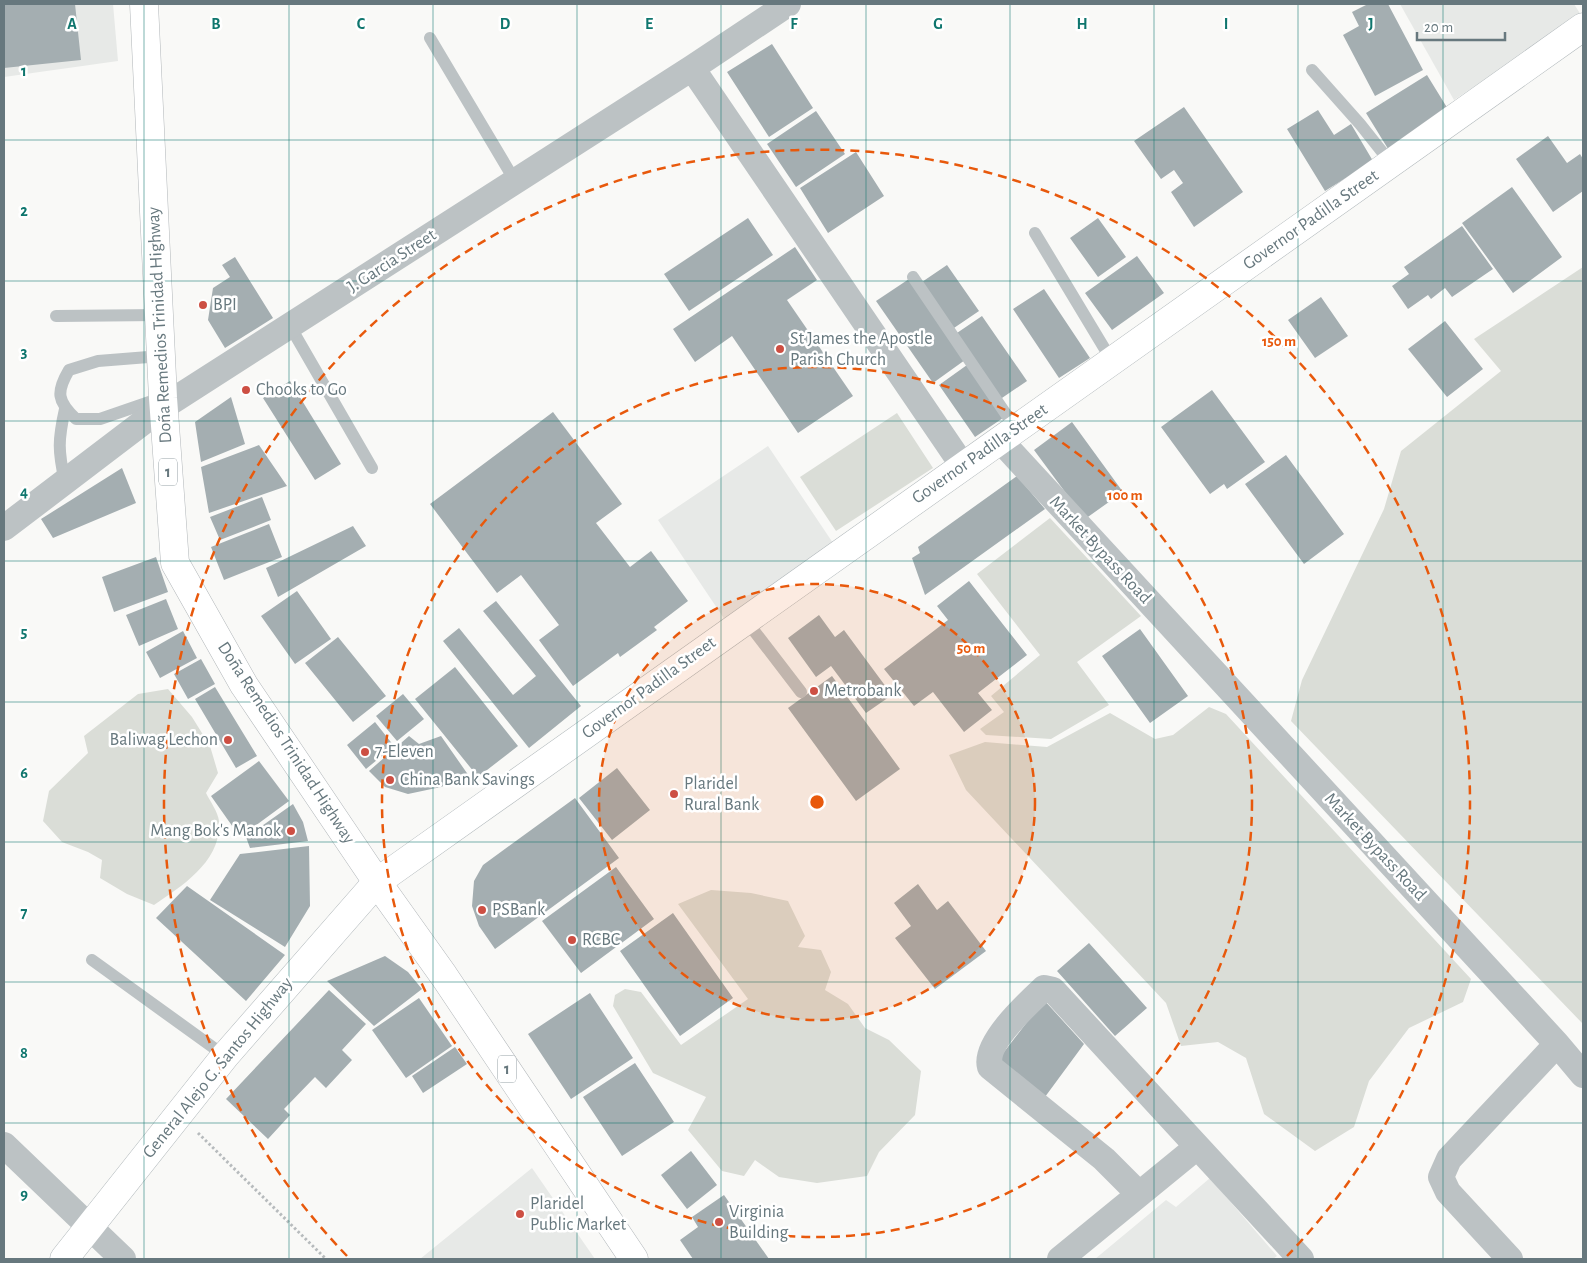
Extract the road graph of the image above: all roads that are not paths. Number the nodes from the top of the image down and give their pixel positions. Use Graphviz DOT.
graph roads {
  1 [pos="144,4"];
  2 [pos="788,4"];
  3 [pos="1583,27"];
  4 [pos="430,38"];
  5 [pos="692,68"];
  6 [pos="1312,70"];
  7 [pos="1391,163"];
  8 [pos="516,181"];
  9 [pos="1035,234"];
  10 [pos="913,277"];
  11 [pos="159,315"];
  12 [pos="56,316"];
  13 [pos="290,326"];
  14 [pos="161,356"];
  15 [pos="1112,362"];
  16 [pos="163,402"];
  17 [pos="65,409"];
  18 [pos="1008,435"];
  19 [pos="963,466"];
  20 [pos="372,468"];
  21 [pos="65,482"];
  22 [pos="4,528"];
  23 [pos="745,619"];
  24 [pos="801,692"];
  25 [pos="377,882"];
  26 [pos="92,960"];
  27 [pos="1557,1044"];
  28 [pos="225,1056"];
  29 [pos="1583,1076"];
  30 [pos="4,1145"];
  31 [pos="1197,1147"];
  32 [pos="1139,1194"];
  33 [pos="89,1227"];
  34 [pos="64,1259"];
  35 [pos="123,1259"];
  36 [pos="634,1259"];
  37 [pos="1060,1259"];
  38 [pos="1300,1259"];
  39 [pos="1510,1259"];
  1 -- 11 [label="main road, Doña Remedios Trinidad Highway / 1"];
  2 -- 5 [label="street, J. Garcia Street"];
  3 -- 7 [label="main road, Governor Padilla Street"];
  4 -- 8 [label="lane"];
  5 -- 8 [label="street, J. Garcia Street"];
  5 -- 19 [label="street"];
  6 -- 7 [label="lane"];
  7 -- 15 [label="main road, Governor Padilla Street"];
  8 -- 13 [label="street, J. Garcia Street"];
  9 -- 15 [label="lane"];
  10 -- 18 [label="lane"];
  11 -- 12 [label="lane"];
  11 -- 14 [label="main road, Doña Remedios Trinidad Highway / 1"];
  13 -- 16 [label="street, J. Garcia Street"];
  13 -- 20 [label="lane"];
  14 -- 16 [label="main road, Doña Remedios Trinidad Highway / 1"];
  14 -- 17 [label="lane"];
  15 -- 18 [label="main road, Governor Padilla Street"];
  16 -- 17 [label="lane"];
  16 -- 21 [label="street, J. Garcia Street"];
  16 -- 25 [label="main road, Doña Remedios Trinidad Highway / 1"];
  17 -- 21 [label="lane"];
  18 -- 19 [label="main road, Governor Padilla Street"];
  18 -- 27 [label="street, Market Bypass Road"];
  19 -- 23 [label="main road, Governor Padilla Street"];
  21 -- 22 [label="street, J. Garcia Street"];
  23 -- 24 [label="lane"];
  23 -- 25 [label="main road, Governor Padilla Street"];
  25 -- 28 [label="main road, General Alejo G. Santos Highway"];
  25 -- 36 [label="main road, Doña Remedios Trinidad Highway / 1"];
  26 -- 28 [label="lane"];
  27 -- 29 [label="street, Market Bypass Road"];
  27 -- 39 [label="street"];
  28 -- 33 [label="main road, General Alejo G. Santos Highway"];
  30 -- 33 [label="street"];
  31 -- 32 [label="street"];
  31 -- 32 [label="street"];
  31 -- 38 [label="street"];
  32 -- 37 [label="street"];
  33 -- 34 [label="main road, General Alejo G. Santos Highway"];
  33 -- 35 [label="street"];
}
